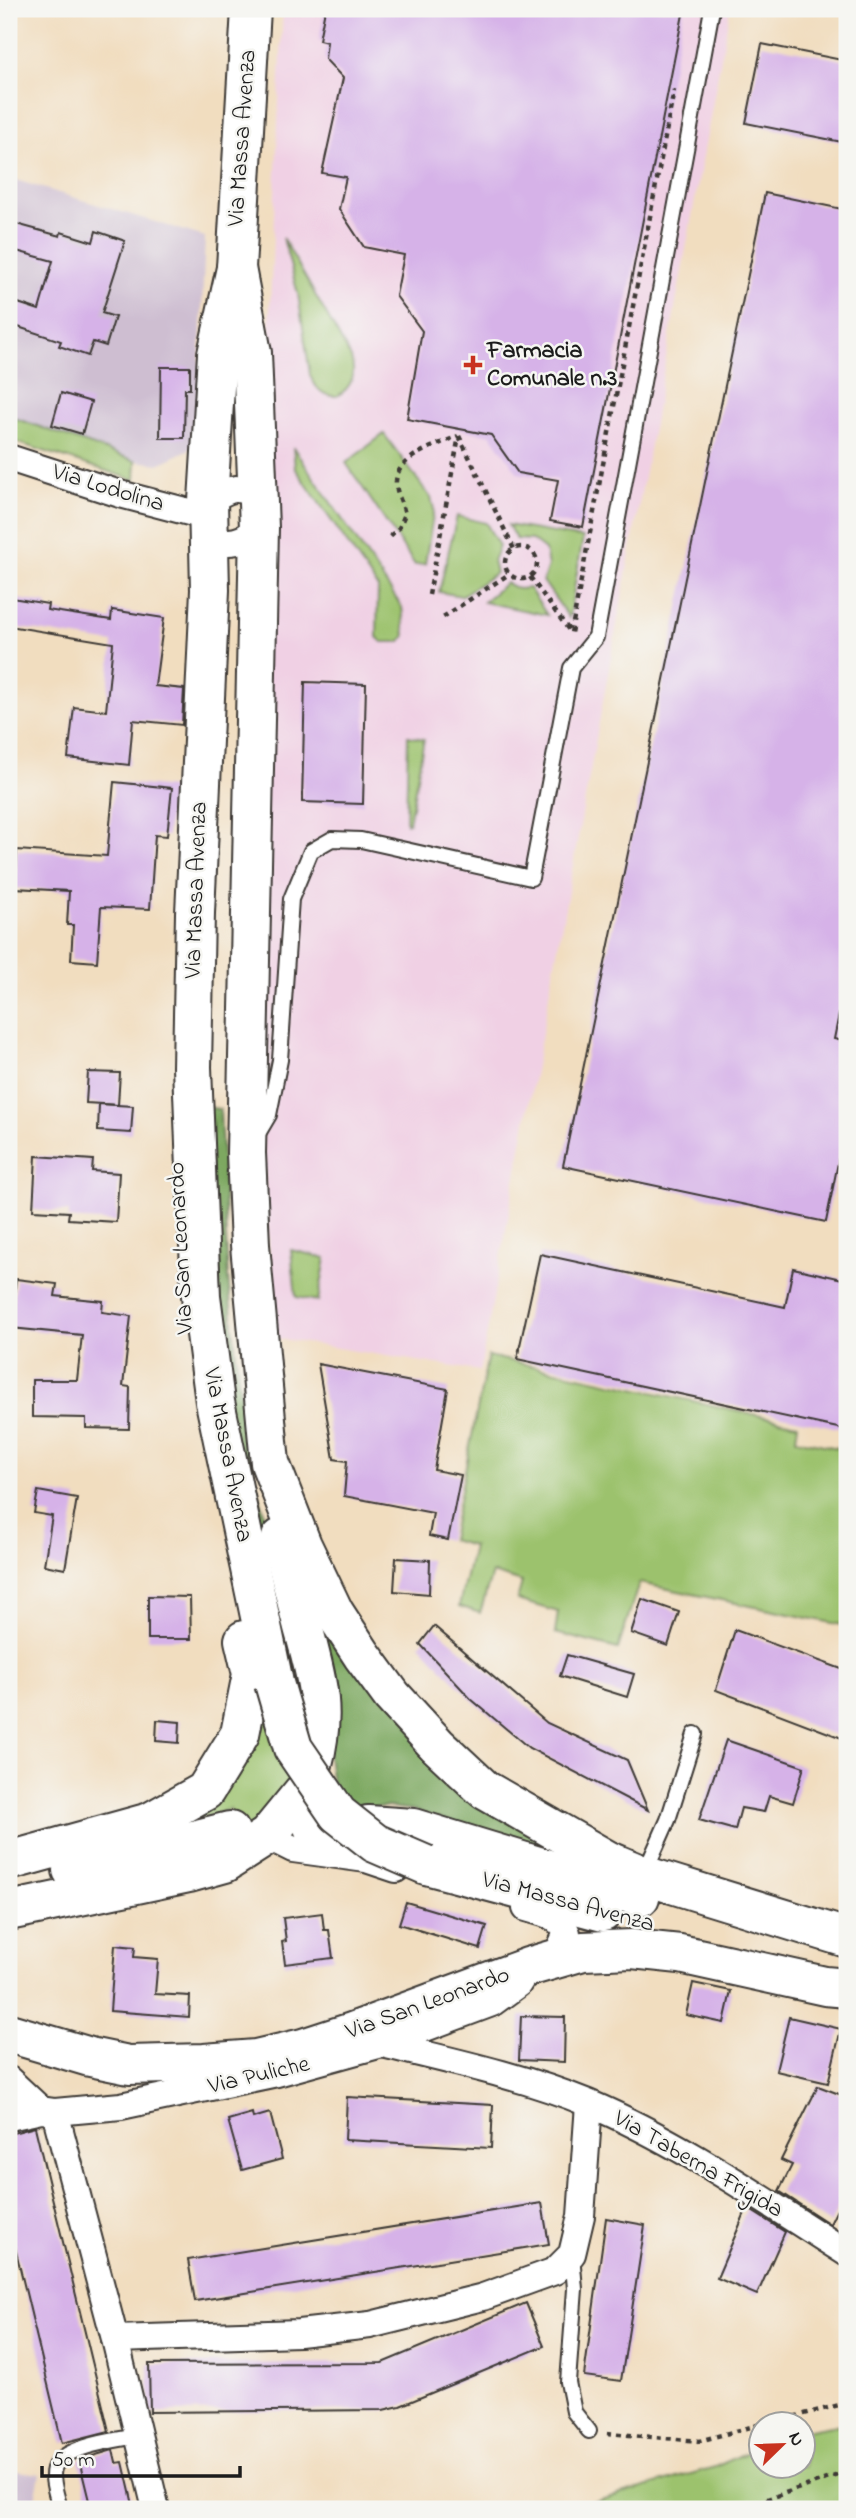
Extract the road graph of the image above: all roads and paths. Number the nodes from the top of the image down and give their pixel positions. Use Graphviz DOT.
graph roads {
  1 [pos="251,9"];
  2 [pos="712,9"];
  3 [pos="676,77"];
  4 [pos="236,268"];
  5 [pos="459,436"];
  6 [pos="9,458"];
  7 [pos="259,513"];
  8 [pos="208,519"];
  9 [pos="390,536"];
  10 [pos="514,549"];
  11 [pos="509,574"];
  12 [pos="530,577"];
  13 [pos="429,595"];
  14 [pos="443,617"];
  15 [pos="192,1068"];
  16 [pos="246,1153"];
  17 [pos="270,1463"];
  18 [pos="695,1734"];
  19 [pos="326,1807"];
  20 [pos="248,1834"];
  21 [pos="9,1861"];
  22 [pos="643,1875"];
  23 [pos="9,1885"];
  24 [pos="9,1911"];
  25 [pos="847,1938"];
  26 [pos="847,1956"];
  27 [pos="542,1963"];
  28 [pos="847,1978"];
  29 [pos="847,1988"];
  30 [pos="9,2033"];
  31 [pos="382,2044"];
  32 [pos="9,2080"];
  33 [pos="589,2104"];
  34 [pos="48,2111"];
  35 [pos="9,2117"];
  36 [pos="847,2253"];
  37 [pos="572,2254"];
  38 [pos="115,2339"];
  39 [pos="847,2403"];
  40 [pos="818,2410"];
  41 [pos="748,2428"];
  42 [pos="589,2431"];
  43 [pos="137,2435"];
  44 [pos="847,2472"];
  45 [pos="60,2509"];
  46 [pos="156,2509"];
  47 [pos="738,2509"];
  1 -- 4 [label="main road, Via Massa Avenza"];
  2 -- 16 [label="lane"];
  3 -- 12 [label="path"];
  4 -- 7 [label="main road, Via Massa Avenza"];
  4 -- 8 [label="main road, Via Massa Avenza"];
  5 -- 9 [label="path"];
  5 -- 10 [label="path"];
  5 -- 13 [label="path"];
  6 -- 8 [label="street, Via Lodolina"];
  7 -- 8 [label="street"];
  7 -- 8 [label="street"];
  7 -- 16 [label="main road, Via Massa Avenza"];
  8 -- 15 [label="main road, Via Massa Avenza"];
  10 -- 11 [label="path"];
  10 -- 12 [label="path"];
  11 -- 12 [label="path"];
  11 -- 14 [label="path"];
  15 -- 21 [label="main road, Via San Leonardo"];
  15 -- 28 [label="main road, Via Massa Avenza, bridge"];
  16 -- 17 [label="main road, Via Massa Avenza"];
  17 -- 19 [label="main road"];
  17 -- 22 [label="main road, Via Massa Avenza"];
  18 -- 22 [label="lane"];
  19 -- 20 [label="main road"];
  19 -- 26 [label="main road"];
  20 -- 23 [label="main road"];
  20 -- 24 [label="main road"];
  20 -- 27 [label="street"];
  22 -- 25 [label="main road, Via Massa Avenza"];
  27 -- 29 [label="main road, Via San Leonardo"];
  27 -- 30 [label="main road, Via San Leonardo"];
  27 -- 31 [label="street, Via Puliche"];
  31 -- 33 [label="street, Via Taberna Frigida"];
  31 -- 34 [label="street, Via Puliche"];
  32 -- 34 [label="street"];
  33 -- 36 [label="street, Via Taberna Frigida"];
  33 -- 37 [label="street"];
  34 -- 35 [label="street, Via Puliche"];
  34 -- 38 [label="street"];
  37 -- 38 [label="street"];
  37 -- 42 [label="lane"];
  38 -- 43 [label="street"];
  39 -- 40 [label="path"];
  41 -- 42 [label="path"];
  43 -- 45 [label="lane"];
  43 -- 46 [label="street"];
  44 -- 47 [label="path"];
}
